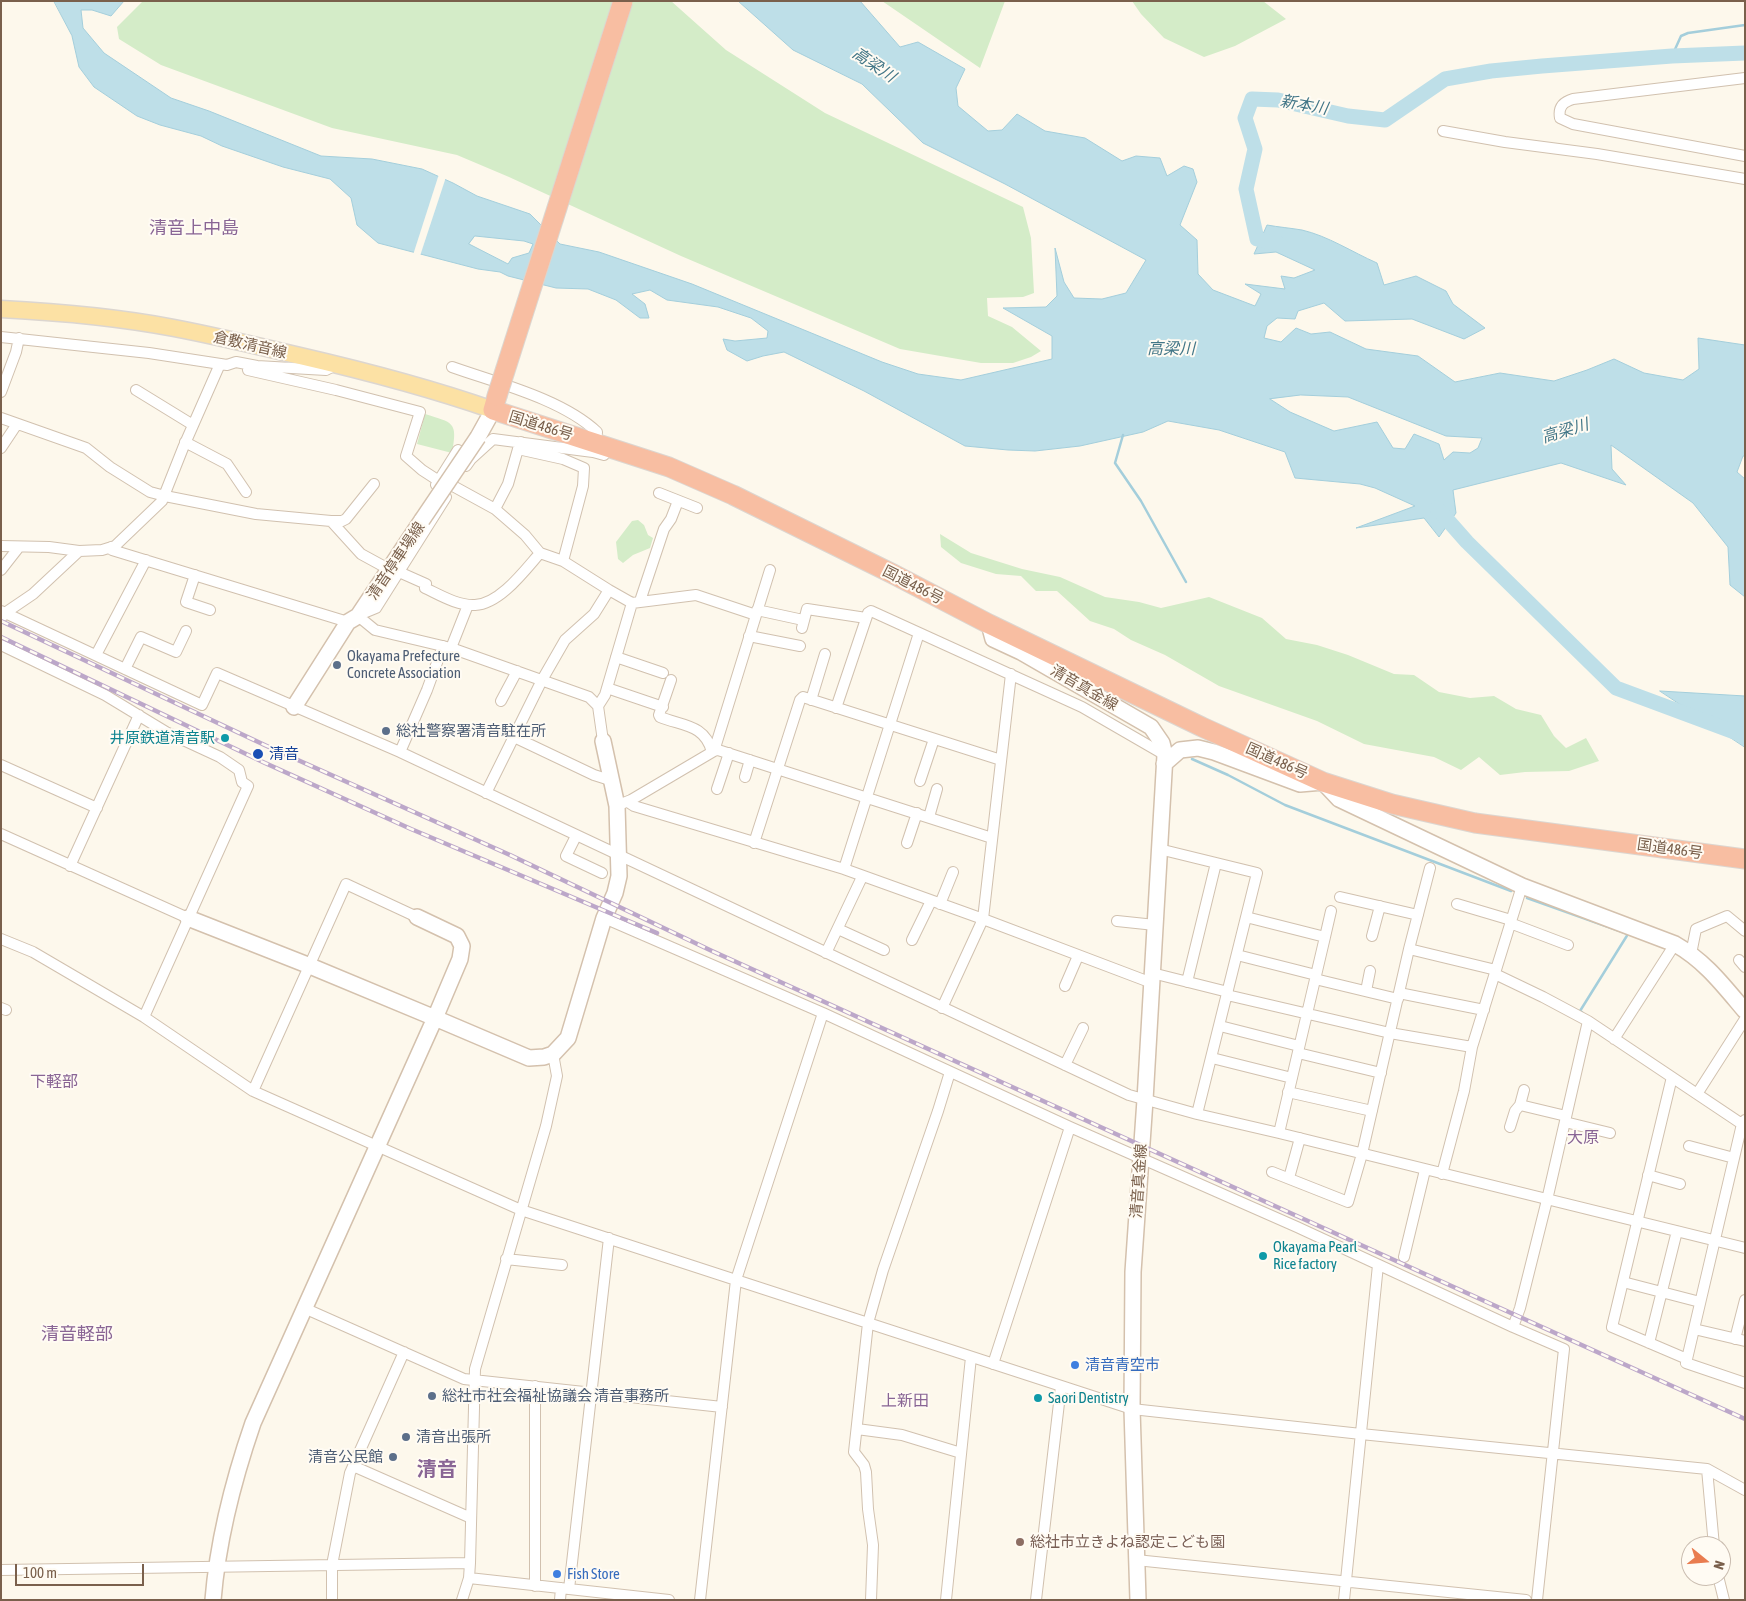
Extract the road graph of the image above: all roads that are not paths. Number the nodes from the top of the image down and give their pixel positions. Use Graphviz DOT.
graph roads {
  1 [pos="623,1"];
  2 [pos="1745,78"];
  3 [pos="1443,131"];
  4 [pos="1745,156"];
  5 [pos="1745,179"];
  6 [pos="1,309"];
  7 [pos="1,337"];
  8 [pos="19,338"];
  9 [pos="224,365"];
  10 [pos="337,365"];
  11 [pos="452,367"];
  12 [pos="136,390"];
  13 [pos="1,392"];
  14 [pos="495,403"];
  15 [pos="1,418"];
  16 [pos="17,424"];
  17 [pos="193,426"];
  18 [pos="186,442"];
  19 [pos="596,443"];
  20 [pos="519,446"];
  21 [pos="2,447"];
  22 [pos="471,459"];
  23 [pos="669,467"];
  24 [pos="439,481"];
  25 [pos="374,484"];
  26 [pos="453,486"];
  27 [pos="246,492"];
  28 [pos="659,492"];
  29 [pos="165,496"];
  30 [pos="678,501"];
  31 [pos="697,508"];
  32 [pos="495,509"];
  33 [pos="331,521"];
  34 [pos="1,546"];
  35 [pos="19,547"];
  36 [pos="111,547"];
  37 [pos="79,551"];
  38 [pos="540,553"];
  39 [pos="146,560"];
  40 [pos="564,561"];
  41 [pos="383,566"];
  42 [pos="1,570"];
  43 [pos="770,570"];
  44 [pos="399,572"];
  45 [pos="195,575"];
  46 [pos="609,590"];
  47 [pos="636,602"];
  48 [pos="468,604"];
  49 [pos="210,610"];
  50 [pos="757,612"];
  51 [pos="2,614"];
  52 [pos="866,618"];
  53 [pos="353,619"];
  54 [pos="990,624"];
  55 [pos="186,630"];
  56 [pos="919,633"];
  57 [pos="749,636"];
  58 [pos="1,645"];
  59 [pos="800,646"];
  60 [pos="447,647"];
  61 [pos="825,654"];
  62 [pos="96,655"];
  63 [pos="616,657"];
  64 [pos="125,669"];
  65 [pos="517,671"];
  66 [pos="1011,674"];
  67 [pos="542,680"];
  68 [pos="607,688"];
  69 [pos="811,700"];
  70 [pos="501,701"];
  71 [pos="598,706"];
  72 [pos="662,706"];
  73 [pos="294,707"];
  74 [pos="836,708"];
  75 [pos="139,716"];
  76 [pos="890,725"];
  77 [pos="1151,727"];
  78 [pos="514,737"];
  79 [pos="934,739"];
  80 [pos="603,741"];
  81 [pos="1191,748"];
  82 [pos="400,752"];
  83 [pos="713,752"];
  84 [pos="729,753"];
  85 [pos="1164,759"];
  86 [pos="750,760"];
  87 [pos="1001,760"];
  88 [pos="1,765"];
  89 [pos="778,769"];
  90 [pos="745,777"];
  91 [pos="920,780"];
  92 [pos="613,781"];
  93 [pos="1323,782"];
  94 [pos="1300,784"];
  95 [pos="717,789"];
  96 [pos="937,789"];
  97 [pos="486,793"];
  98 [pos="867,798"];
  99 [pos="1339,799"];
  100 [pos="622,804"];
  101 [pos="97,808"];
  102 [pos="917,813"];
  103 [pos="929,817"];
  104 [pos="1,834"];
  105 [pos="576,836"];
  106 [pos="992,838"];
  107 [pos="754,843"];
  108 [pos="907,843"];
  109 [pos="1159,849"];
  110 [pos="619,856"];
  111 [pos="1745,859"];
  112 [pos="1216,863"];
  113 [pos="70,866"];
  114 [pos="1430,868"];
  115 [pos="844,869"];
  116 [pos="953,872"];
  117 [pos="602,873"];
  118 [pos="862,877"];
  119 [pos="1522,886"];
  120 [pos="1340,897"];
  121 [pos="936,902"];
  122 [pos="1457,904"];
  123 [pos="1380,906"];
  124 [pos="1331,911"];
  125 [pos="1418,915"];
  126 [pos="418,917"];
  127 [pos="1246,917"];
  128 [pos="188,918"];
  129 [pos="604,918"];
  130 [pos="983,918"];
  131 [pos="1117,920"];
  132 [pos="1511,922"];
  133 [pos="1155,925"];
  134 [pos="838,929"];
  135 [pos="1745,931"];
  136 [pos="1372,936"];
  137 [pos="1325,937"];
  138 [pos="1,939"];
  139 [pos="912,940"];
  140 [pos="1675,944"];
  141 [pos="1568,945"];
  142 [pos="1410,949"];
  143 [pos="884,950"];
  144 [pos="826,953"];
  145 [pos="1691,954"];
  146 [pos="1237,955"];
  147 [pos="1078,956"];
  148 [pos="310,966"];
  149 [pos="1370,971"];
  150 [pos="1495,972"];
  151 [pos="1316,977"];
  152 [pos="1152,978"];
  153 [pos="1187,982"];
  154 [pos="1065,986"];
  155 [pos="1366,991"];
  156 [pos="1228,994"];
  157 [pos="1399,996"];
  158 [pos="942,1008"];
  159 [pos="1484,1010"];
  160 [pos="1745,1011"];
  161 [pos="823,1013"];
  162 [pos="1307,1015"];
  163 [pos="144,1017"];
  164 [pos="435,1018"];
  165 [pos="1745,1019"];
  166 [pos="1588,1021"];
  167 [pos="1220,1026"];
  168 [pos="1083,1028"];
  169 [pos="1390,1033"];
  170 [pos="1615,1036"];
  171 [pos="1472,1047"];
  172 [pos="1298,1050"];
  173 [pos="553,1054"];
  174 [pos="1212,1058"];
  175 [pos="1065,1065"];
  176 [pos="950,1072"];
  177 [pos="1381,1072"];
  178 [pos="1672,1077"];
  179 [pos="1292,1078"];
  180 [pos="1524,1090"];
  181 [pos="253,1091"];
  182 [pos="1699,1091"];
  183 [pos="1288,1092"];
  184 [pos="1145,1100"];
  185 [pos="1520,1105"];
  186 [pos="1372,1111"];
  187 [pos="1197,1114"];
  188 [pos="1565,1119"];
  189 [pos="1744,1122"];
  190 [pos="1070,1127"];
  191 [pos="1510,1127"];
  192 [pos="1278,1132"];
  193 [pos="1610,1133"];
  194 [pos="1300,1138"];
  195 [pos="377,1146"];
  196 [pos="1689,1146"];
  197 [pos="1362,1154"];
  198 [pos="1141,1157"];
  199 [pos="1734,1158"];
  200 [pos="1425,1170"];
  201 [pos="1272,1172"];
  202 [pos="1442,1174"];
  203 [pos="1648,1175"];
  204 [pos="1289,1178"];
  205 [pos="1680,1184"];
  206 [pos="1547,1200"];
  207 [pos="521,1210"];
  208 [pos="1636,1220"];
  209 [pos="1677,1231"];
  210 [pos="609,1238"];
  211 [pos="1714,1240"];
  212 [pos="1745,1248"];
  213 [pos="1404,1257"];
  214 [pos="506,1259"];
  215 [pos="562,1265"];
  216 [pos="1378,1265"];
  217 [pos="736,1280"];
  218 [pos="1622,1282"];
  219 [pos="1662,1292"];
  220 [pos="1745,1300"];
  221 [pos="1700,1302"];
  222 [pos="304,1308"];
  223 [pos="868,1323"];
  224 [pos="1513,1327"];
  225 [pos="1694,1329"];
  226 [pos="1740,1340"];
  227 [pos="1649,1343"];
  228 [pos="404,1352"];
  229 [pos="971,1357"];
  230 [pos="1686,1359"];
  231 [pos="993,1364"];
  232 [pos="474,1379"];
  233 [pos="1745,1383"];
  234 [pos="534,1386"];
  235 [pos="1061,1386"];
  236 [pos="592,1392"];
  237 [pos="722,1407"];
  238 [pos="1132,1409"];
  239 [pos="857,1429"];
  240 [pos="1361,1434"];
  241 [pos="961,1452"];
  242 [pos="1551,1453"];
  243 [pos="353,1466"];
  244 [pos="1707,1468"];
  245 [pos="1745,1490"];
  246 [pos="471,1518"];
  247 [pos="1713,1536"];
  248 [pos="1136,1560"];
  249 [pos="470,1563"];
  250 [pos="332,1565"];
  251 [pos="216,1567"];
  252 [pos="1,1570"];
  253 [pos="468,1578"];
  254 [pos="1346,1582"];
  255 [pos="535,1586"];
  256 [pos="1720,1586"];
  257 [pos="565,1589"];
  258 [pos="1439,1595"];
  259 [pos="213,1600"];
  260 [pos="332,1600"];
  261 [pos="462,1600"];
  262 [pos="560,1600"];
  263 [pos="669,1600"];
  264 [pos="700,1600"];
  265 [pos="871,1600"];
  266 [pos="946,1600"];
  267 [pos="1036,1600"];
  268 [pos="1138,1600"];
  269 [pos="1344,1600"];
  270 [pos="1526,1600"];
  271 [pos="1537,1600"];
  272 [pos="1724,1600"];
  1 -- 14 [label="highway, 国道486号, bridge"];
  2 -- 4 [label="street"];
  3 -- 5 [label="street"];
  6 -- 10 [label="main road, 倉敷清音線"];
  7 -- 8 [label="street"];
  8 -- 9 [label="street"];
  8 -- 13 [label="street"];
  9 -- 10 [label="street"];
  9 -- 17 [label="street"];
  9 -- 24 [label="street"];
  10 -- 14 [label="main road, 倉敷清音線"];
  11 -- 19 [label="street"];
  12 -- 17 [label="street"];
  14 -- 19 [label="highway, 国道486号"];
  14 -- 53 [label="street, 清音停車場線, bridge"];
  15 -- 16 [label="street"];
  16 -- 21 [label="street"];
  16 -- 29 [label="street"];
  17 -- 18 [label="street"];
  18 -- 27 [label="street"];
  18 -- 29 [label="street"];
  19 -- 23 [label="highway, 国道486号"];
  20 -- 22 [label="street"];
  20 -- 23 [label="street"];
  20 -- 32 [label="street"];
  20 -- 40 [label="street"];
  22 -- 24 [label="street"];
  22 -- 26 [label="street"];
  23 -- 54 [label="highway, 国道486号"];
  24 -- 41 [label="street"];
  25 -- 33 [label="street"];
  26 -- 32 [label="street"];
  26 -- 44 [label="street"];
  28 -- 30 [label="street"];
  29 -- 33 [label="street"];
  29 -- 36 [label="street"];
  30 -- 31 [label="street"];
  30 -- 47 [label="street"];
  32 -- 38 [label="street"];
  33 -- 41 [label="street"];
  34 -- 35 [label="street"];
  35 -- 37 [label="street"];
  35 -- 42 [label="street"];
  36 -- 37 [label="street"];
  36 -- 39 [label="street"];
  37 -- 51 [label="street"];
  38 -- 40 [label="street"];
  38 -- 48 [label="street"];
  39 -- 45 [label="street"];
  39 -- 62 [label="street"];
  40 -- 46 [label="street"];
  41 -- 53 [label="street"];
  43 -- 50 [label="street"];
  44 -- 48 [label="street"];
  44 -- 53 [label="street"];
  45 -- 49 [label="street"];
  45 -- 53 [label="street"];
  46 -- 47 [label="street"];
  46 -- 67 [label="street"];
  47 -- 50 [label="street"];
  47 -- 63 [label="street"];
  48 -- 60 [label="street"];
  50 -- 52 [label="street"];
  50 -- 57 [label="street"];
  51 -- 62 [label="street"];
  52 -- 56 [label="street"];
  52 -- 74 [label="street"];
  53 -- 60 [label="street"];
  53 -- 73 [label="street, 清音停車場線"];
  54 -- 77 [label="street, 清音真金線"];
  54 -- 93 [label="highway, 国道486号"];
  55 -- 64 [label="street"];
  56 -- 66 [label="street"];
  56 -- 76 [label="street"];
  57 -- 59 [label="street"];
  57 -- 83 [label="street"];
  58 -- 75 [label="street"];
  60 -- 65 [label="street"];
  60 -- 82 [label="street"];
  61 -- 69 [label="street"];
  62 -- 64 [label="street"];
  63 -- 68 [label="street"];
  63 -- 72 [label="street"];
  64 -- 73 [label="street"];
  65 -- 67 [label="street"];
  65 -- 70 [label="street"];
  66 -- 85 [label="street"];
  66 -- 87 [label="street"];
  67 -- 71 [label="street"];
  67 -- 78 [label="street"];
  68 -- 71 [label="street"];
  68 -- 72 [label="street"];
  69 -- 74 [label="street"];
  69 -- 89 [label="street"];
  71 -- 80 [label="street"];
  72 -- 83 [label="street"];
  73 -- 82 [label="street"];
  74 -- 76 [label="street"];
  75 -- 101 [label="street"];
  75 -- 128 [label="street"];
  76 -- 79 [label="street"];
  76 -- 98 [label="street"];
  77 -- 81 [label="street"];
  77 -- 85 [label="street, 清音真金線"];
  78 -- 92 [label="street"];
  78 -- 97 [label="street"];
  79 -- 87 [label="street"];
  79 -- 91 [label="street"];
  80 -- 92 [label="street"];
  81 -- 85 [label="street"];
  81 -- 94 [label="street"];
  82 -- 97 [label="street"];
  83 -- 84 [label="street"];
  83 -- 100 [label="street"];
  84 -- 86 [label="street"];
  84 -- 95 [label="street"];
  85 -- 109 [label="street, 清音真金線"];
  86 -- 89 [label="street"];
  86 -- 90 [label="street"];
  87 -- 106 [label="street"];
  88 -- 101 [label="street"];
  89 -- 98 [label="street"];
  89 -- 107 [label="street"];
  92 -- 100 [label="street"];
  93 -- 94 [label="street"];
  93 -- 99 [label="street"];
  93 -- 111 [label="highway, 国道486号"];
  94 -- 99 [label="street"];
  96 -- 103 [label="street"];
  97 -- 105 [label="street"];
  98 -- 102 [label="street"];
  98 -- 115 [label="street"];
  99 -- 119 [label="street"];
  100 -- 107 [label="street"];
  100 -- 110 [label="street"];
  101 -- 113 [label="street"];
  102 -- 103 [label="street"];
  102 -- 108 [label="street"];
  103 -- 106 [label="street"];
  104 -- 113 [label="street"];
  105 -- 110 [label="street"];
  105 -- 117 [label="street"];
  106 -- 130 [label="street"];
  107 -- 115 [label="street"];
  109 -- 112 [label="street"];
  109 -- 133 [label="street, 清音真金線"];
  110 -- 129 [label="street"];
  110 -- 144 [label="street"];
  112 -- 127 [label="street"];
  112 -- 153 [label="street"];
  113 -- 128 [label="street"];
  114 -- 125 [label="street"];
  115 -- 118 [label="street"];
  116 -- 121 [label="street"];
  118 -- 121 [label="street"];
  118 -- 134 [label="street"];
  119 -- 132 [label="street"];
  119 -- 140 [label="street"];
  120 -- 123 [label="street"];
  121 -- 130 [label="street"];
  121 -- 139 [label="street"];
  122 -- 132 [label="street"];
  123 -- 125 [label="street"];
  123 -- 136 [label="street"];
  124 -- 137 [label="street"];
  125 -- 142 [label="street"];
  126 -- 148 [label="street"];
  126 -- 164 [label="street"];
  127 -- 137 [label="street"];
  127 -- 146 [label="street"];
  128 -- 148 [label="street"];
  128 -- 163 [label="street"];
  129 -- 161 [label="street"];
  129 -- 173 [label="street"];
  130 -- 147 [label="street"];
  130 -- 158 [label="street"];
  131 -- 133 [label="street"];
  132 -- 141 [label="street"];
  132 -- 150 [label="street"];
  133 -- 152 [label="street, 清音真金線"];
  134 -- 143 [label="street"];
  134 -- 144 [label="street"];
  135 -- 145 [label="street"];
  137 -- 151 [label="street"];
  138 -- 163 [label="street"];
  140 -- 145 [label="street"];
  140 -- 170 [label="street"];
  142 -- 150 [label="street"];
  142 -- 157 [label="street"];
  144 -- 158 [label="street"];
  145 -- 160 [label="street"];
  146 -- 151 [label="street"];
  146 -- 156 [label="street"];
  147 -- 152 [label="street"];
  147 -- 154 [label="street"];
  148 -- 164 [label="street"];
  148 -- 181 [label="street"];
  149 -- 155 [label="street"];
  150 -- 159 [label="street"];
  150 -- 166 [label="street"];
  151 -- 155 [label="street"];
  151 -- 162 [label="street"];
  152 -- 153 [label="street"];
  152 -- 184 [label="street, 清音真金線"];
  153 -- 156 [label="street"];
  155 -- 157 [label="street"];
  156 -- 162 [label="street"];
  156 -- 167 [label="street"];
  157 -- 159 [label="street"];
  157 -- 169 [label="street"];
  158 -- 175 [label="street"];
  159 -- 171 [label="street"];
  161 -- 176 [label="street"];
  161 -- 217 [label="street"];
  162 -- 169 [label="street"];
  162 -- 172 [label="street"];
  163 -- 181 [label="street"];
  164 -- 173 [label="street"];
  164 -- 195 [label="street"];
  165 -- 182 [label="street"];
  166 -- 170 [label="street"];
  166 -- 188 [label="street"];
  167 -- 172 [label="street"];
  167 -- 174 [label="street"];
  168 -- 175 [label="street"];
  169 -- 171 [label="street"];
  169 -- 177 [label="street"];
  170 -- 178 [label="street"];
  171 -- 202 [label="street"];
  172 -- 177 [label="street"];
  172 -- 179 [label="street"];
  173 -- 207 [label="street"];
  174 -- 179 [label="street"];
  174 -- 187 [label="street"];
  175 -- 184 [label="street"];
  176 -- 190 [label="street"];
  176 -- 223 [label="street"];
  177 -- 186 [label="street"];
  178 -- 182 [label="street"];
  178 -- 203 [label="street"];
  179 -- 183 [label="street"];
  180 -- 185 [label="street"];
  181 -- 195 [label="street"];
  182 -- 189 [label="street"];
  183 -- 186 [label="street"];
  183 -- 192 [label="street"];
  184 -- 187 [label="street"];
  184 -- 198 [label="street, 清音真金線"];
  185 -- 188 [label="street"];
  185 -- 191 [label="street"];
  186 -- 197 [label="street"];
  187 -- 192 [label="street"];
  188 -- 193 [label="street"];
  188 -- 206 [label="street"];
  189 -- 199 [label="street"];
  190 -- 198 [label="street"];
  190 -- 231 [label="street"];
  192 -- 194 [label="street"];
  194 -- 197 [label="street"];
  194 -- 204 [label="street"];
  195 -- 207 [label="street"];
  195 -- 222 [label="street"];
  196 -- 199 [label="street"];
  197 -- 200 [label="street"];
  197 -- 204 [label="street"];
  198 -- 216 [label="street"];
  198 -- 238 [label="street, 清音真金線"];
  199 -- 211 [label="street"];
  200 -- 202 [label="street"];
  200 -- 213 [label="street"];
  201 -- 204 [label="street"];
  202 -- 206 [label="street"];
  203 -- 205 [label="street"];
  203 -- 208 [label="street"];
  206 -- 208 [label="street"];
  206 -- 224 [label="street"];
  207 -- 210 [label="street"];
  207 -- 214 [label="street"];
  208 -- 209 [label="street"];
  208 -- 218 [label="street"];
  209 -- 211 [label="street"];
  209 -- 219 [label="street"];
  210 -- 217 [label="street"];
  210 -- 236 [label="street"];
  211 -- 212 [label="street"];
  211 -- 221 [label="street"];
  214 -- 215 [label="street"];
  214 -- 232 [label="street"];
  216 -- 224 [label="street"];
  216 -- 240 [label="street"];
  217 -- 223 [label="street"];
  217 -- 237 [label="street"];
  218 -- 219 [label="street"];
  218 -- 227 [label="street"];
  219 -- 221 [label="street"];
  219 -- 227 [label="street"];
  220 -- 226 [label="street"];
  221 -- 225 [label="street"];
  222 -- 228 [label="street"];
  222 -- 251 [label="street"];
  223 -- 229 [label="street"];
  223 -- 239 [label="street"];
  224 -- 242 [label="street"];
  225 -- 226 [label="street"];
  225 -- 230 [label="street"];
  227 -- 230 [label="street"];
  228 -- 232 [label="street"];
  228 -- 243 [label="street"];
  229 -- 231 [label="street"];
  229 -- 241 [label="street"];
  230 -- 233 [label="street"];
  231 -- 235 [label="street"];
  232 -- 234 [label="street"];
  232 -- 246 [label="street"];
  234 -- 236 [label="street"];
  234 -- 255 [label="street"];
  235 -- 238 [label="street"];
  235 -- 267 [label="street"];
  236 -- 237 [label="street"];
  236 -- 257 [label="street"];
  237 -- 264 [label="street"];
  238 -- 240 [label="street"];
  238 -- 248 [label="street, 清音真金線"];
  239 -- 241 [label="street"];
  239 -- 265 [label="street"];
  240 -- 242 [label="street"];
  240 -- 254 [label="street"];
  241 -- 266 [label="street"];
  242 -- 244 [label="street"];
  242 -- 271 [label="street"];
  243 -- 246 [label="street"];
  243 -- 250 [label="street"];
  244 -- 245 [label="street"];
  244 -- 247 [label="street"];
  246 -- 249 [label="street"];
  248 -- 254 [label="street"];
  248 -- 268 [label="street, 清音真金線"];
  249 -- 250 [label="street"];
  249 -- 253 [label="street"];
  250 -- 251 [label="street"];
  250 -- 260 [label="street"];
  251 -- 252 [label="street"];
  251 -- 259 [label="street"];
  253 -- 255 [label="street"];
  253 -- 261 [label="street"];
  254 -- 258 [label="street"];
  254 -- 269 [label="street"];
  255 -- 257 [label="street"];
  256 -- 272 [label="street"];
  257 -- 262 [label="street"];
  257 -- 263 [label="street"];
  258 -- 270 [label="street"];
}
